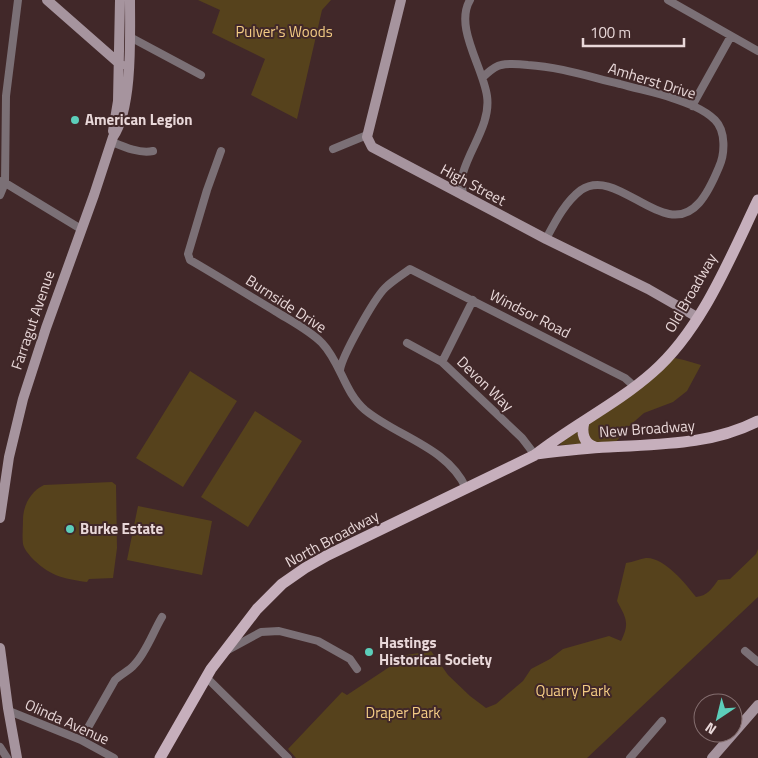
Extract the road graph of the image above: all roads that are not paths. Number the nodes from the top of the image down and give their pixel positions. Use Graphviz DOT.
graph roads {
  1 [pos="18,0"];
  2 [pos="47,0"];
  3 [pos="120,0"];
  4 [pos="130,0"];
  5 [pos="401,0"];
  6 [pos="470,0"];
  7 [pos="668,0"];
  8 [pos="125,36"];
  9 [pos="731,36"];
  10 [pos="97,45"];
  11 [pos="758,51"];
  12 [pos="123,67"];
  13 [pos="201,74"];
  14 [pos="483,77"];
  15 [pos="0,87"];
  16 [pos="6,96"];
  17 [pos="692,106"];
  18 [pos="6,129"];
  19 [pos="367,135"];
  20 [pos="0,138"];
  21 [pos="112,139"];
  22 [pos="333,150"];
  23 [pos="153,151"];
  24 [pos="221,151"];
  25 [pos="3,182"];
  26 [pos="0,194"];
  27 [pos="462,196"];
  28 [pos="758,200"];
  29 [pos="81,229"];
  30 [pos="546,239"];
  31 [pos="473,300"];
  32 [pos="697,317"];
  33 [pos="407,343"];
  34 [pos="442,362"];
  35 [pos="340,370"];
  36 [pos="635,387"];
  37 [pos="758,421"];
  38 [pos="584,422"];
  39 [pos="595,448"];
  40 [pos="534,455"];
  41 [pos="8,466"];
  42 [pos="0,482"];
  43 [pos="466,488"];
  44 [pos="0,518"];
  45 [pos="162,617"];
  46 [pos="0,648"];
  47 [pos="745,651"];
  48 [pos="222,653"];
  49 [pos="758,662"];
  50 [pos="357,669"];
  51 [pos="206,677"];
  52 [pos="758,705"];
  53 [pos="9,711"];
  54 [pos="662,721"];
  55 [pos="81,740"];
  56 [pos="0,747"];
  57 [pos="7,758"];
  58 [pos="17,758"];
  59 [pos="114,758"];
  60 [pos="160,758"];
  61 [pos="288,758"];
  62 [pos="630,758"];
  63 [pos="712,758"];
  1 -- 16 [label="street"];
  2 -- 10 [label="main road"];
  3 -- 8 [label="main road, Farragut Avenue"];
  4 -- 8 [label="main road, Farragut Avenue"];
  5 -- 19 [label="main road"];
  6 -- 14 [label="street"];
  7 -- 9 [label="street"];
  8 -- 10 [label="main road"];
  8 -- 12 [label="main road, Farragut Avenue"];
  8 -- 13 [label="street"];
  9 -- 11 [label="street"];
  9 -- 17 [label="street"];
  10 -- 12 [label="main road"];
  12 -- 21 [label="main road, Farragut Avenue"];
  14 -- 17 [label="street, Amherst Drive"];
  14 -- 27 [label="street"];
  15 -- 16 [label="street"];
  16 -- 18 [label="street"];
  17 -- 30 [label="street, Amherst Drive"];
  18 -- 20 [label="street"];
  18 -- 25 [label="street"];
  19 -- 22 [label="street"];
  19 -- 27 [label="main road, High Street"];
  21 -- 23 [label="street"];
  21 -- 29 [label="main road, Farragut Avenue"];
  24 -- 35 [label="street, Burnside Drive"];
  25 -- 26 [label="street"];
  25 -- 29 [label="street"];
  27 -- 30 [label="main road, High Street"];
  28 -- 32 [label="main road, Old Broadway"];
  29 -- 41 [label="main road, Farragut Avenue"];
  30 -- 32 [label="main road, High Street"];
  31 -- 34 [label="street"];
  31 -- 35 [label="street, Windsor Road"];
  31 -- 36 [label="street, Windsor Road"];
  32 -- 36 [label="main road, Old Broadway"];
  33 -- 34 [label="street, Devon Way"];
  34 -- 40 [label="street, Devon Way"];
  35 -- 43 [label="street, Burnside Drive"];
  36 -- 38 [label="main road, Old Broadway"];
  37 -- 39 [label="main road, New Broadway"];
  38 -- 39 [label="main road"];
  38 -- 40 [label="main road, Old Broadway"];
  39 -- 40 [label="main road, New Broadway"];
  40 -- 43 [label="main road, North Broadway"];
  41 -- 42 [label="street"];
  41 -- 44 [label="main road, Farragut Avenue"];
  43 -- 48 [label="main road, North Broadway"];
  45 -- 55 [label="street"];
  46 -- 53 [label="main road"];
  47 -- 49 [label="street"];
  48 -- 50 [label="street"];
  48 -- 51 [label="main road, North Broadway"];
  51 -- 60 [label="main road, North Broadway"];
  51 -- 61 [label="street"];
  52 -- 63 [label="main road"];
  53 -- 55 [label="street, Olinda Avenue"];
  53 -- 58 [label="main road"];
  54 -- 62 [label="street"];
  55 -- 59 [label="street, Olinda Avenue"];
  56 -- 57 [label="street"];
}
